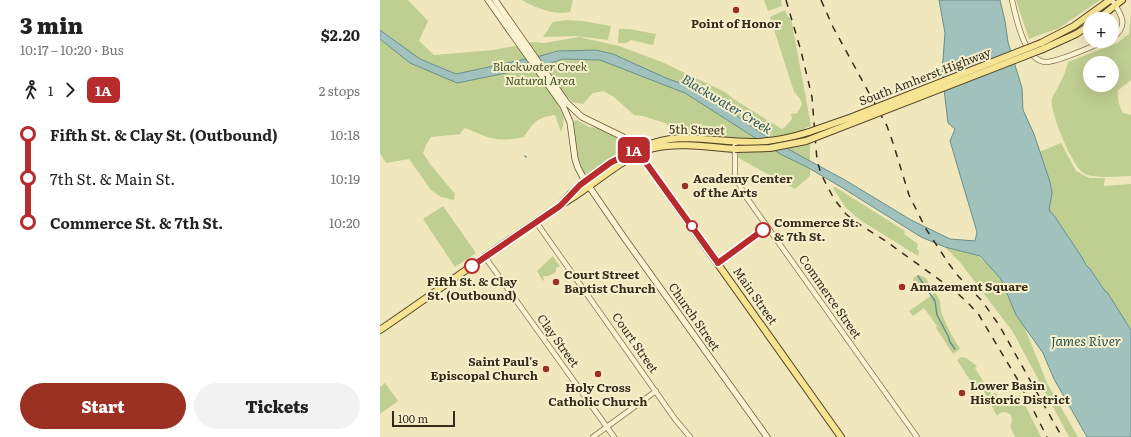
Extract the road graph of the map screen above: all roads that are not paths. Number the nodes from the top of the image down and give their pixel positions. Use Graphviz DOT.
graph roads {
  1 [pos="488,0"];
  2 [pos="495,0"];
  3 [pos="1012,0"];
  4 [pos="1122,0"];
  5 [pos="1113,2"];
  6 [pos="1104,12"];
  7 [pos="1119,12"];
  8 [pos="1119,13"];
  9 [pos="1083,30"];
  10 [pos="1119,32"];
  11 [pos="1042,46"];
  12 [pos="1087,48"];
  13 [pos="565,105"];
  14 [pos="570,122"];
  15 [pos="595,124"];
  16 [pos="736,142"];
  17 [pos="735,149"];
  18 [pos="638,151"];
  19 [pos="587,183"];
  20 [pos="536,222"];
  21 [pos="485,257"];
  22 [pos="380,330"];
  23 [pos="656,391"];
  24 [pos="606,426"];
  25 [pos="593,437"];
  26 [pos="614,437"];
  27 [pos="690,437"];
  28 [pos="767,437"];
  29 [pos="841,437"];
  30 [pos="917,437"];
  1 -- 13 [label="main road"];
  2 -- 13 [label="main road"];
  3 -- 12 [label="street"];
  4 -- 5 [label="main road, South Amherst Highway"];
  5 -- 6 [label="main road, South Amherst Highway"];
  5 -- 7 [label="street"];
  5 -- 11 [label="main road, South Amherst Highway"];
  8 -- 10 [label="street"];
  9 -- 11 [label="main road, South Amherst Highway"];
  11 -- 16 [label="main road, South Amherst Highway, bridge"];
  11 -- 17 [label="main road, South Amherst Highway, bridge"];
  13 -- 14 [label="main road, Church Street"];
  13 -- 15 [label="main road"];
  14 -- 15 [label="main road"];
  14 -- 19 [label="main road, Church Street"];
  15 -- 18 [label="main road, Main Street"];
  16 -- 17 [label="street, Commerce Street"];
  16 -- 18 [label="main road, 5th Street"];
  17 -- 18 [label="main road, 5th Street"];
  17 -- 30 [label="street, Commerce Street"];
  18 -- 19 [label="main road, 5th Street"];
  18 -- 29 [label="main road, Main Street"];
  19 -- 20 [label="main road, 5th Street"];
  19 -- 28 [label="main road, Church Street"];
  20 -- 21 [label="main road, 5th Street"];
  20 -- 23 [label="street, Court Street"];
  21 -- 22 [label="main road, 5th Street"];
  21 -- 24 [label="street, Clay Street"];
  23 -- 24 [label="street"];
  23 -- 27 [label="street, Court Street"];
  24 -- 25 [label="street"];
  24 -- 26 [label="street, Clay Street"];
}
